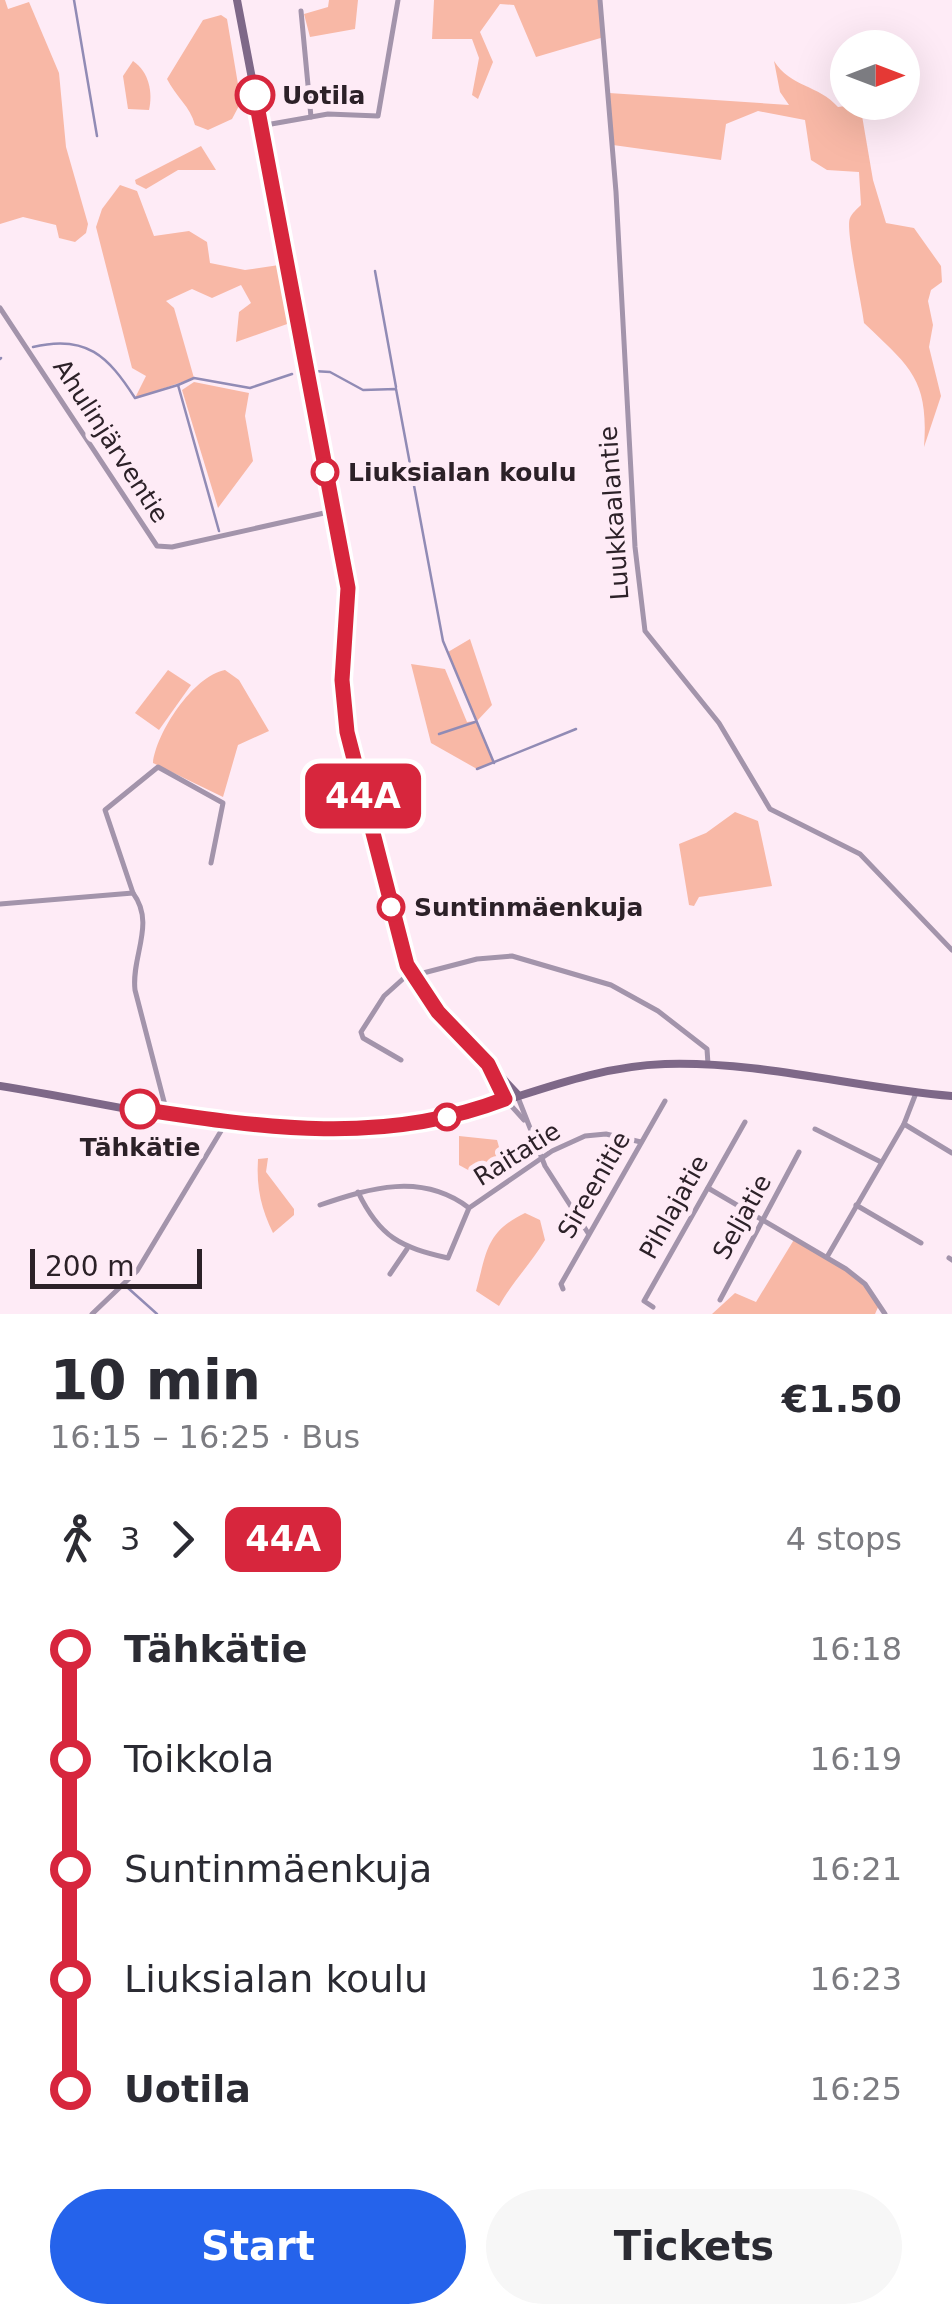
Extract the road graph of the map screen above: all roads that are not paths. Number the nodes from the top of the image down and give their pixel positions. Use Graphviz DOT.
graph roads {
  1 [pos="237,0"];
  2 [pos="398,0"];
  3 [pos="600,0"];
  4 [pos="301,11"];
  5 [pos="311,116"];
  6 [pos="260,126"];
  7 [pos="0,308"];
  8 [pos="333,511"];
  9 [pos="212,863"];
  10 [pos="133,892"];
  11 [pos="0,904"];
  12 [pos="952,950"];
  13 [pos="412,975"];
  14 [pos="402,1060"];
  15 [pos="488,1064"];
  16 [pos="708,1064"];
  17 [pos="0,1086"];
  18 [pos="916,1093"];
  19 [pos="517,1094"];
  20 [pos="952,1096"];
  21 [pos="505,1099"];
  22 [pos="665,1101"];
  23 [pos="168,1113"];
  24 [pos="526,1122"];
  25 [pos="744,1122"];
  26 [pos="224,1123"];
  27 [pos="904,1124"];
  28 [pos="816,1129"];
  29 [pos="641,1142"];
  30 [pos="799,1152"];
  31 [pos="952,1153"];
  32 [pos="542,1158"];
  33 [pos="881,1162"];
  34 [pos="708,1188"];
  35 [pos="358,1192"];
  36 [pos="872,1204"];
  37 [pos="320,1205"];
  38 [pos="856,1205"];
  39 [pos="469,1208"];
  40 [pos="866,1211"];
  41 [pos="765,1220"];
  42 [pos="588,1232"];
  43 [pos="922,1243"];
  44 [pos="407,1249"];
  45 [pos="827,1257"];
  46 [pos="390,1274"];
  47 [pos="563,1289"];
  48 [pos="720,1300"];
  49 [pos="653,1308"];
  50 [pos="92,1314"];
  51 [pos="885,1314"];
  1 -- 6 [label="street"];
  2 -- 5 [label="street"];
  3 -- 12 [label="street, Luukkaalantie"];
  4 -- 5 [label="street"];
  5 -- 6 [label="street"];
  6 -- 8 [label="street"];
  7 -- 8 [label="street, Ahulinjärventie"];
  8 -- 13 [label="street"];
  9 -- 10 [label="street"];
  10 -- 11 [label="street"];
  10 -- 23 [label="street"];
  13 -- 14 [label="street"];
  13 -- 15 [label="street"];
  13 -- 16 [label="street"];
  15 -- 19 [label="street"];
  15 -- 21 [label="street"];
  16 -- 18 [label="street"];
  16 -- 19 [label="street"];
  17 -- 23 [label="street"];
  18 -- 20 [label="street"];
  18 -- 27 [label="street"];
  19 -- 21 [label="street"];
  19 -- 24 [label="street"];
  21 -- 24 [label="street"];
  21 -- 26 [label="street"];
  22 -- 29 [label="street, Sireenitie"];
  23 -- 26 [label="street"];
  24 -- 32 [label="street"];
  25 -- 34 [label="street, Pihlajatie"];
  26 -- 50 [label="street"];
  27 -- 31 [label="street"];
  27 -- 33 [label="street"];
  28 -- 33 [label="street"];
  29 -- 32 [label="street, Raitatie"];
  29 -- 42 [label="street, Sireenitie"];
  30 -- 41 [label="street, Seljatie"];
  32 -- 39 [label="street, Raitatie"];
  32 -- 42 [label="street"];
  33 -- 38 [label="street"];
  34 -- 41 [label="street"];
  34 -- 49 [label="street, Pihlajatie"];
  35 -- 37 [label="street"];
  35 -- 39 [label="street"];
  35 -- 44 [label="street"];
  36 -- 40 [label="street"];
  38 -- 40 [label="street"];
  38 -- 45 [label="street"];
  39 -- 44 [label="street, Raitatie"];
  40 -- 43 [label="street"];
  41 -- 45 [label="street"];
  41 -- 48 [label="street, Seljatie"];
  42 -- 47 [label="street, Sireenitie"];
  44 -- 46 [label="street"];
  45 -- 51 [label="street"];
}
